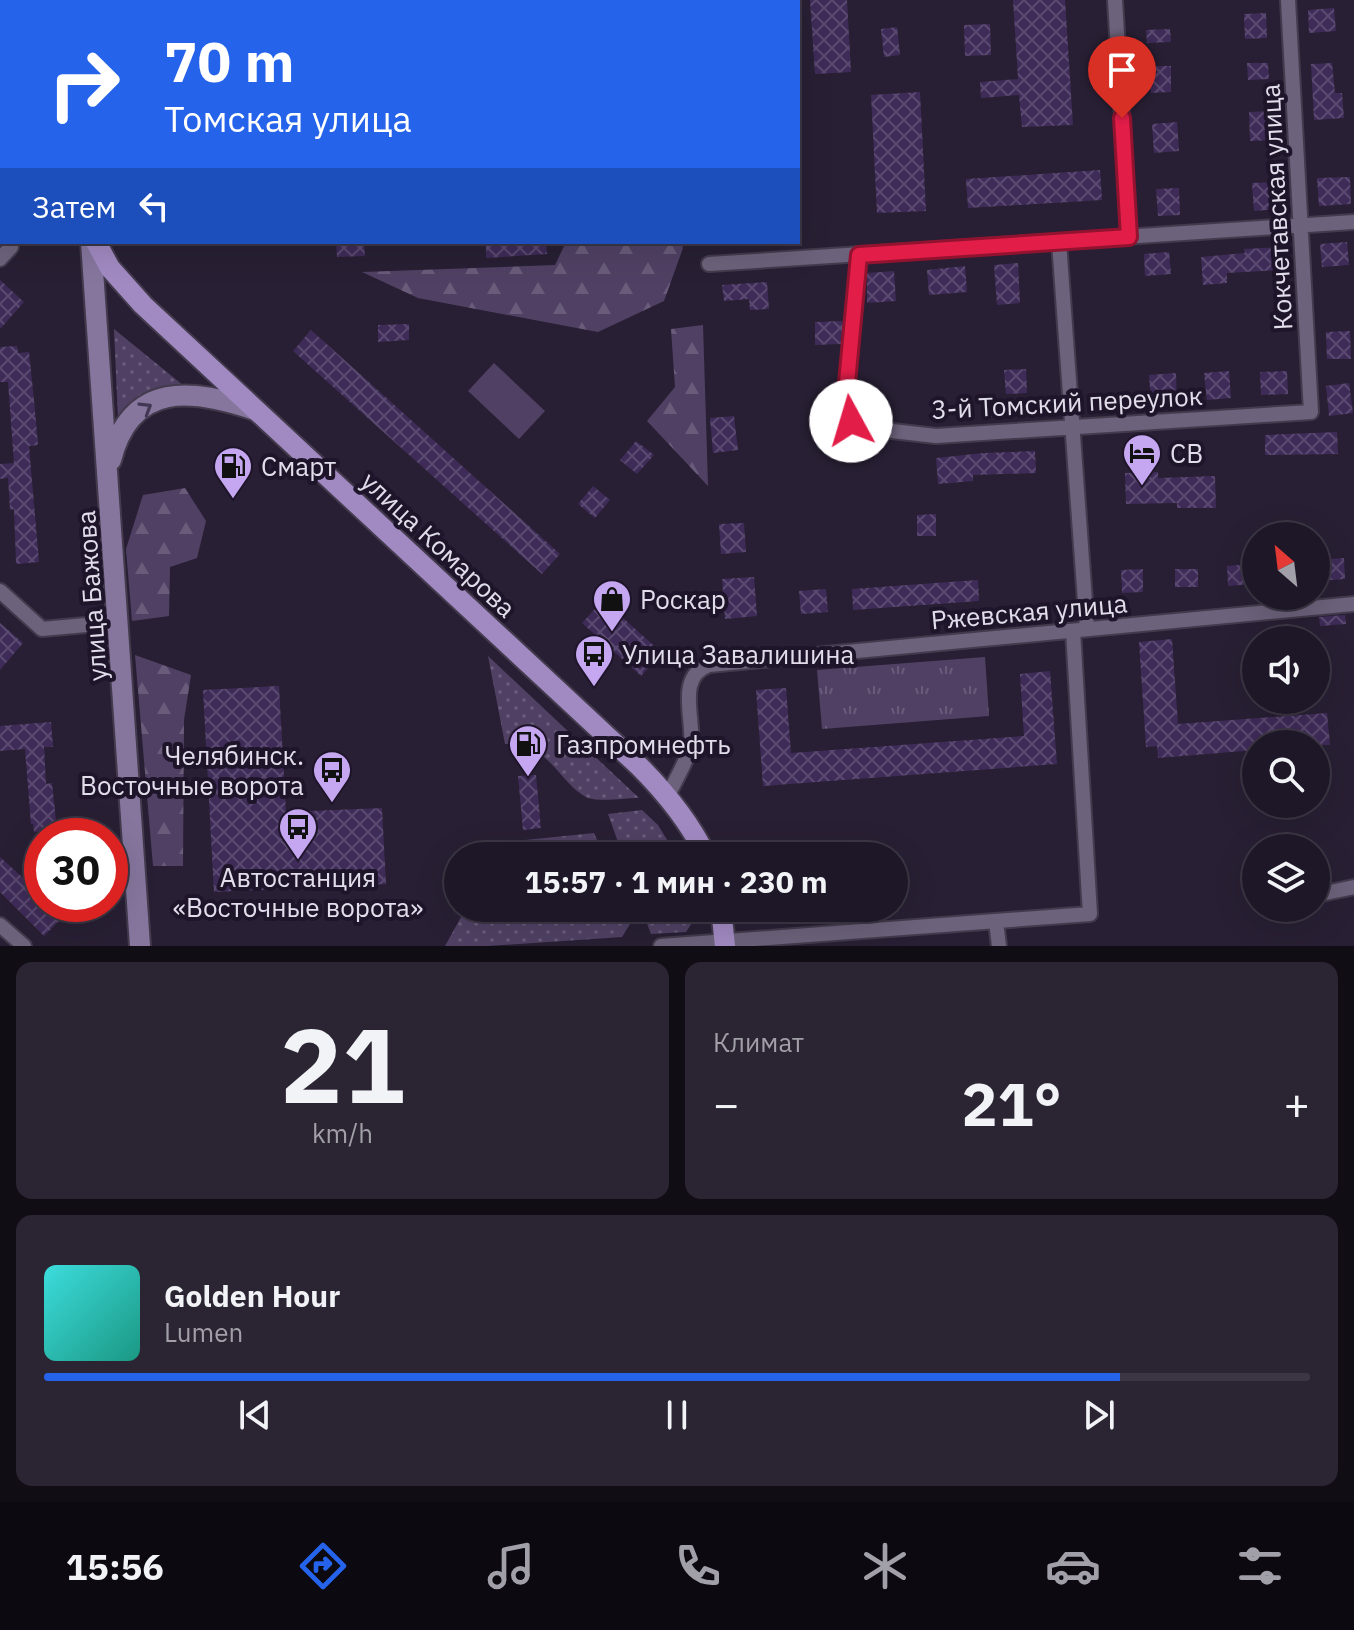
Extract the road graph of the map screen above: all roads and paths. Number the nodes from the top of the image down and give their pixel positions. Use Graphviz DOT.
graph roads {
  1 [pos="1115,0"];
  2 [pos="1288,0"];
  3 [pos="1354,222"];
  4 [pos="1301,226"];
  5 [pos="1129,237"];
  6 [pos="1059,242"];
  7 [pos="94,244"];
  8 [pos="95,244"];
  9 [pos="11,247"];
  10 [pos="859,255"];
  11 [pos="0,259"];
  12 [pos="709,264"];
  13 [pos="255,410"];
  14 [pos="1311,412"];
  15 [pos="1072,427"];
  16 [pos="108,472"];
  17 [pos="0,591"];
  18 [pos="1354,604"];
  19 [pos="119,622"];
  20 [pos="1080,630"];
  21 [pos="668,796"];
  22 [pos="700,842"];
  23 [pos="1354,887"];
  24 [pos="1330,892"];
  25 [pos="996,921"];
  26 [pos="723,922"];
  27 [pos="0,925"];
  28 [pos="725,944"];
  29 [pos="24,946"];
  30 [pos="140,946"];
  31 [pos="661,946"];
  32 [pos="999,946"];
  1 -- 5 [label="street"];
  2 -- 4 [label="street, Кокчетавская улица"];
  3 -- 4 [label="street"];
  4 -- 5 [label="street"];
  4 -- 14 [label="street, Кокчетавская улица"];
  5 -- 6 [label="street"];
  6 -- 10 [label="street"];
  6 -- 15 [label="street"];
  7 -- 16 [label="main road, улица Бажова"];
  8 -- 13 [label="main road, улица Комарова"];
  9 -- 11 [label="street"];
  10 -- 12 [label="street"];
  10 -- 15 [label="street, 3-й Томский переулок"];
  16 -- 13 [label="main road, one-way"];
  13 -- 21 [label="main road, улица Комарова"];
  14 -- 15 [label="street, 3-й Томский переулок"];
  15 -- 20 [label="street"];
  16 -- 19 [label="main road, улица Бажова"];
  17 -- 19 [label="street"];
  18 -- 20 [label="street, Ржевская улица"];
  19 -- 30 [label="main road, улица Бажова"];
  20 -- 21 [label="street, Ржевская улица"];
  20 -- 25 [label="street"];
  21 -- 22 [label="main road, улица Комарова"];
  23 -- 24 [label="street"];
  25 -- 28 [label="street"];
  25 -- 32 [label="street"];
  26 -- 28 [label="main road"];
  27 -- 29 [label="street"];
  28 -- 31 [label="street"];
}
